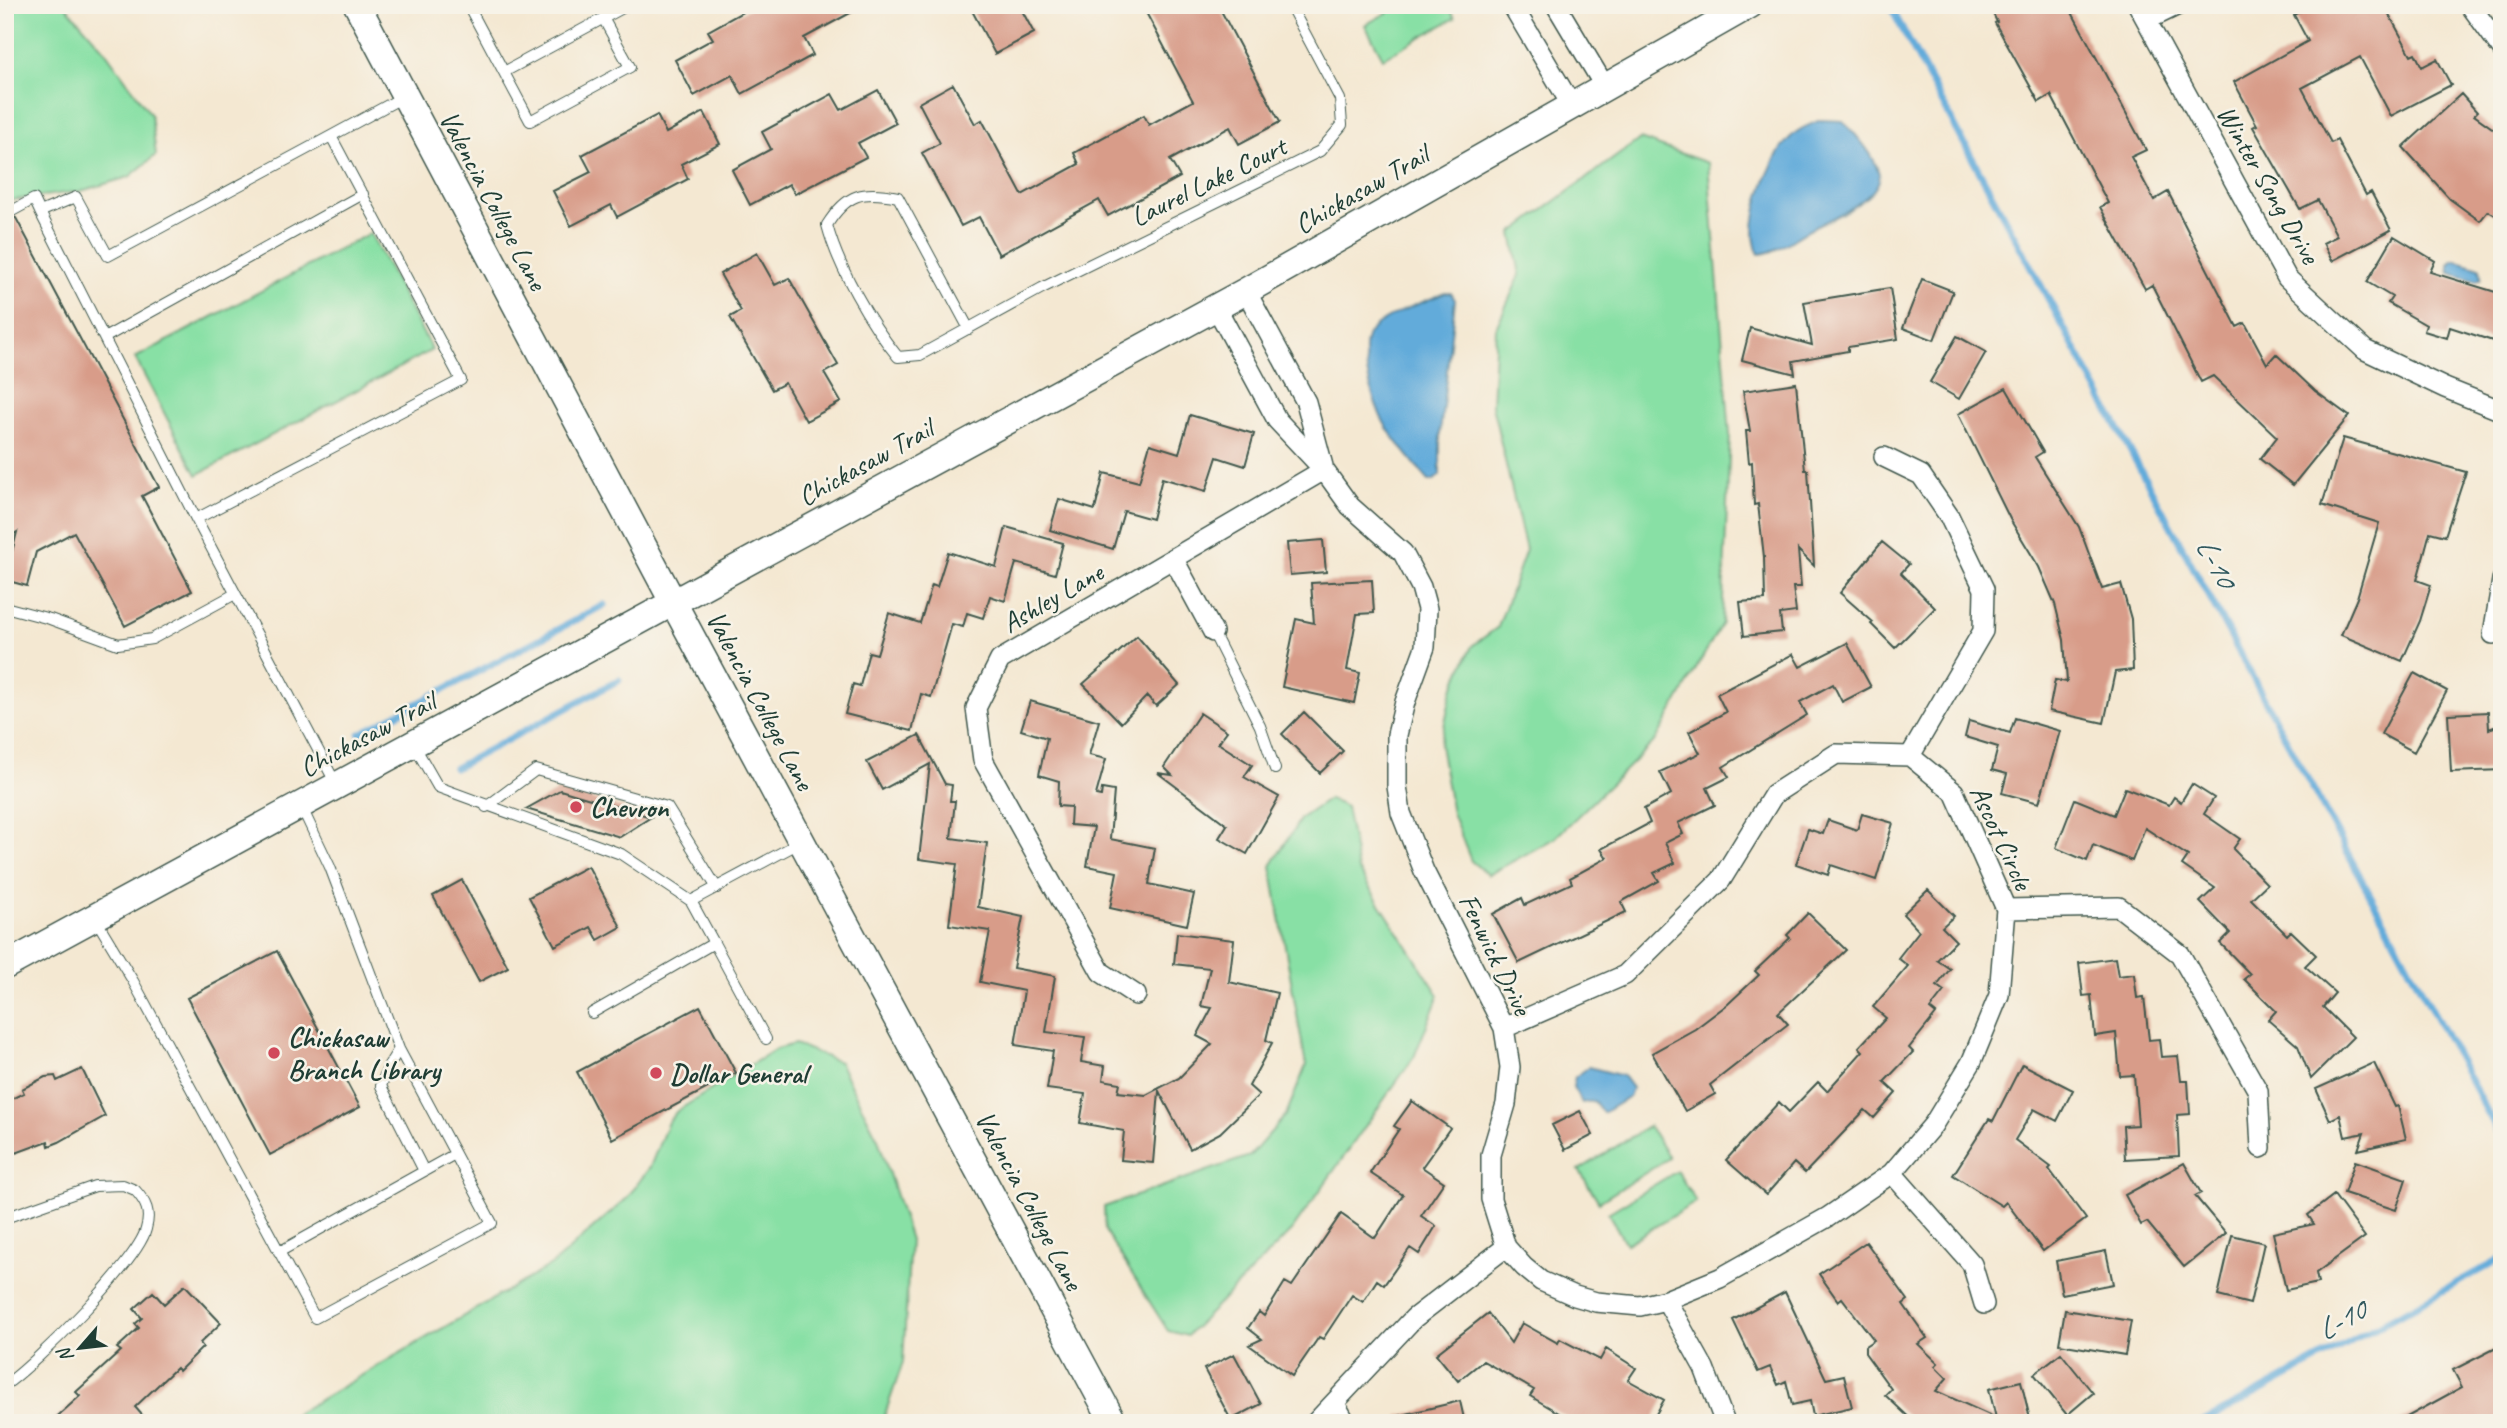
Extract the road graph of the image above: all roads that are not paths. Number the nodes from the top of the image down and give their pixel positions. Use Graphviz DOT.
graph roads {
  1 [pos="357,5"];
  2 [pos="628,5"];
  3 [pos="1290,5"];
  4 [pos="1512,5"];
  5 [pos="1556,5"];
  6 [pos="1750,5"];
  7 [pos="2178,5"];
  8 [pos="2470,5"];
  9 [pos="470,6"];
  10 [pos="2142,13"];
  11 [pos="603,18"];
  12 [pos="2502,49"];
  13 [pos="504,72"];
  14 [pos="1605,87"];
  15 [pos="404,97"];
  16 [pos="1572,106"];
  17 [pos="331,136"];
  18 [pos="363,194"];
  19 [pos="12,211"];
  20 [pos="40,212"];
  21 [pos="1246,290"];
  22 [pos="1216,307"];
  23 [pos="969,329"];
  24 [pos="104,338"];
  25 [pos="2502,411"];
  26 [pos="1884,457"];
  27 [pos="1324,470"];
  28 [pos="196,519"];
  29 [pos="1173,558"];
  30 [pos="2502,580"];
  31 [pos="235,594"];
  32 [pos="674,604"];
  33 [pos="5,607"];
  34 [pos="1213,632"];
  35 [pos="2493,634"];
  36 [pos="414,745"];
  37 [pos="1910,756"];
  38 [pos="1275,769"];
  39 [pos="337,786"];
  40 [pos="301,806"];
  41 [pos="486,807"];
  42 [pos="802,841"];
  43 [pos="717,888"];
  44 [pos="691,901"];
  45 [pos="2006,909"];
  46 [pos="94,918"];
  47 [pos="714,943"];
  48 [pos="5,966"];
  49 [pos="1136,995"];
  50 [pos="592,1013"];
  51 [pos="1504,1028"];
  52 [pos="766,1039"];
  53 [pos="399,1049"];
  54 [pos="2261,1148"];
  55 [pos="455,1154"];
  56 [pos="425,1171"];
  57 [pos="1892,1173"];
  58 [pos="5,1219"];
  59 [pos="1506,1247"];
  60 [pos="279,1252"];
  61 [pos="1666,1300"];
  62 [pos="1984,1304"];
  63 [pos="5,1385"];
  64 [pos="1335,1404"];
  65 [pos="1114,1423"];
  66 [pos="1315,1423"];
  67 [pos="1346,1423"];
  68 [pos="1725,1423"];
  1 -- 15 [label="street, Valencia College Lane"];
  2 -- 11 [label="lane"];
  3 -- 23 [label="lane, Laurel Lake Court"];
  4 -- 16 [label="street"];
  5 -- 14 [label="street"];
  6 -- 14 [label="street, Chickasaw Trail"];
  7 -- 10 [label="street"];
  8 -- 12 [label="street"];
  9 -- 13 [label="lane"];
  10 -- 25 [label="street, Winter Song Drive"];
  11 -- 13 [label="lane"];
  11 -- 13 [label="lane"];
  14 -- 16 [label="street, Chickasaw Trail"];
  15 -- 17 [label="lane"];
  15 -- 32 [label="street, Valencia College Lane"];
  16 -- 21 [label="street, Chickasaw Trail"];
  17 -- 18 [label="lane"];
  17 -- 20 [label="lane"];
  18 -- 24 [label="lane"];
  18 -- 28 [label="lane"];
  19 -- 20 [label="lane"];
  20 -- 24 [label="lane"];
  21 -- 22 [label="street, Chickasaw Trail"];
  21 -- 27 [label="street, Fenwick Drive"];
  22 -- 27 [label="street, Fenwick Drive"];
  22 -- 32 [label="street, Chickasaw Trail"];
  23 -- 23 [label="lane, Laurel Lake Court"];
  24 -- 28 [label="lane"];
  26 -- 37 [label="street"];
  27 -- 29 [label="street, Ashley Lane"];
  27 -- 51 [label="street, Fenwick Drive"];
  28 -- 31 [label="lane"];
  29 -- 34 [label="street"];
  29 -- 49 [label="street, Ashley Lane"];
  30 -- 35 [label="street"];
  31 -- 33 [label="lane"];
  31 -- 39 [label="lane"];
  32 -- 36 [label="street, Chickasaw Trail"];
  32 -- 42 [label="street, Valencia College Lane"];
  34 -- 38 [label="lane"];
  36 -- 39 [label="street, Chickasaw Trail"];
  36 -- 41 [label="lane"];
  37 -- 45 [label="street, Ascot Circle"];
  37 -- 51 [label="street"];
  39 -- 40 [label="street, Chickasaw Trail"];
  40 -- 46 [label="street, Chickasaw Trail"];
  40 -- 53 [label="lane"];
  41 -- 43 [label="lane"];
  41 -- 44 [label="lane"];
  42 -- 43 [label="lane"];
  42 -- 65 [label="street, Valencia College Lane"];
  43 -- 44 [label="lane"];
  44 -- 47 [label="lane"];
  45 -- 54 [label="street"];
  45 -- 57 [label="street, Ascot Circle"];
  46 -- 48 [label="street, Chickasaw Trail"];
  46 -- 60 [label="lane"];
  47 -- 50 [label="lane"];
  47 -- 52 [label="lane"];
  51 -- 59 [label="street, Fenwick Drive"];
  53 -- 55 [label="lane"];
  53 -- 56 [label="lane"];
  55 -- 56 [label="lane"];
  55 -- 60 [label="lane"];
  56 -- 60 [label="lane"];
  57 -- 61 [label="street, Ascot Circle"];
  57 -- 62 [label="street"];
  58 -- 63 [label="lane"];
  59 -- 61 [label="street, Ascot Circle"];
  59 -- 64 [label="street"];
  61 -- 68 [label="street"];
  64 -- 66 [label="street"];
  64 -- 67 [label="street"];
}
